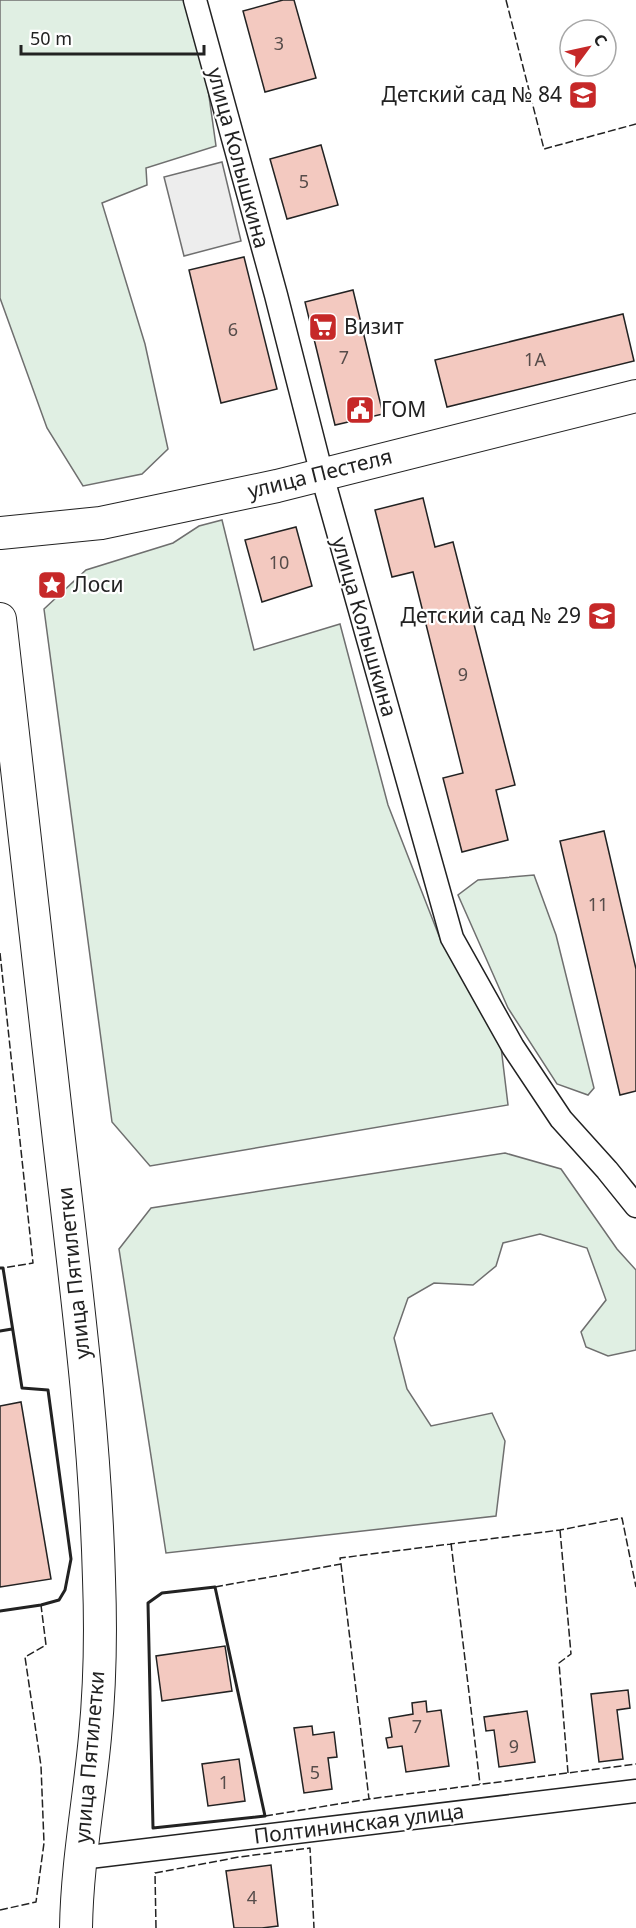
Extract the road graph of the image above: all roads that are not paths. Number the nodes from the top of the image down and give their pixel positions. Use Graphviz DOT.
graph roads {
  1 [pos="195,0"];
  2 [pos="636,396"];
  3 [pos="322,475"];
  4 [pos="0,533"];
  5 [pos="0,619"];
  6 [pos="636,1206"];
  7 [pos="636,1791"];
  8 [pos="81,1857"];
  9 [pos="76,1928"];
  1 -- 3 [label="street, улица Колышкина"];
  2 -- 3 [label="main road, улица Пестеля"];
  3 -- 4 [label="main road, улица Пестеля"];
  3 -- 6 [label="street, улица Колышкина"];
  5 -- 8 [label="main road, улица Пятилетки"];
  7 -- 8 [label="street, Полтининская улица"];
  8 -- 9 [label="main road, улица Пятилетки"];
}
